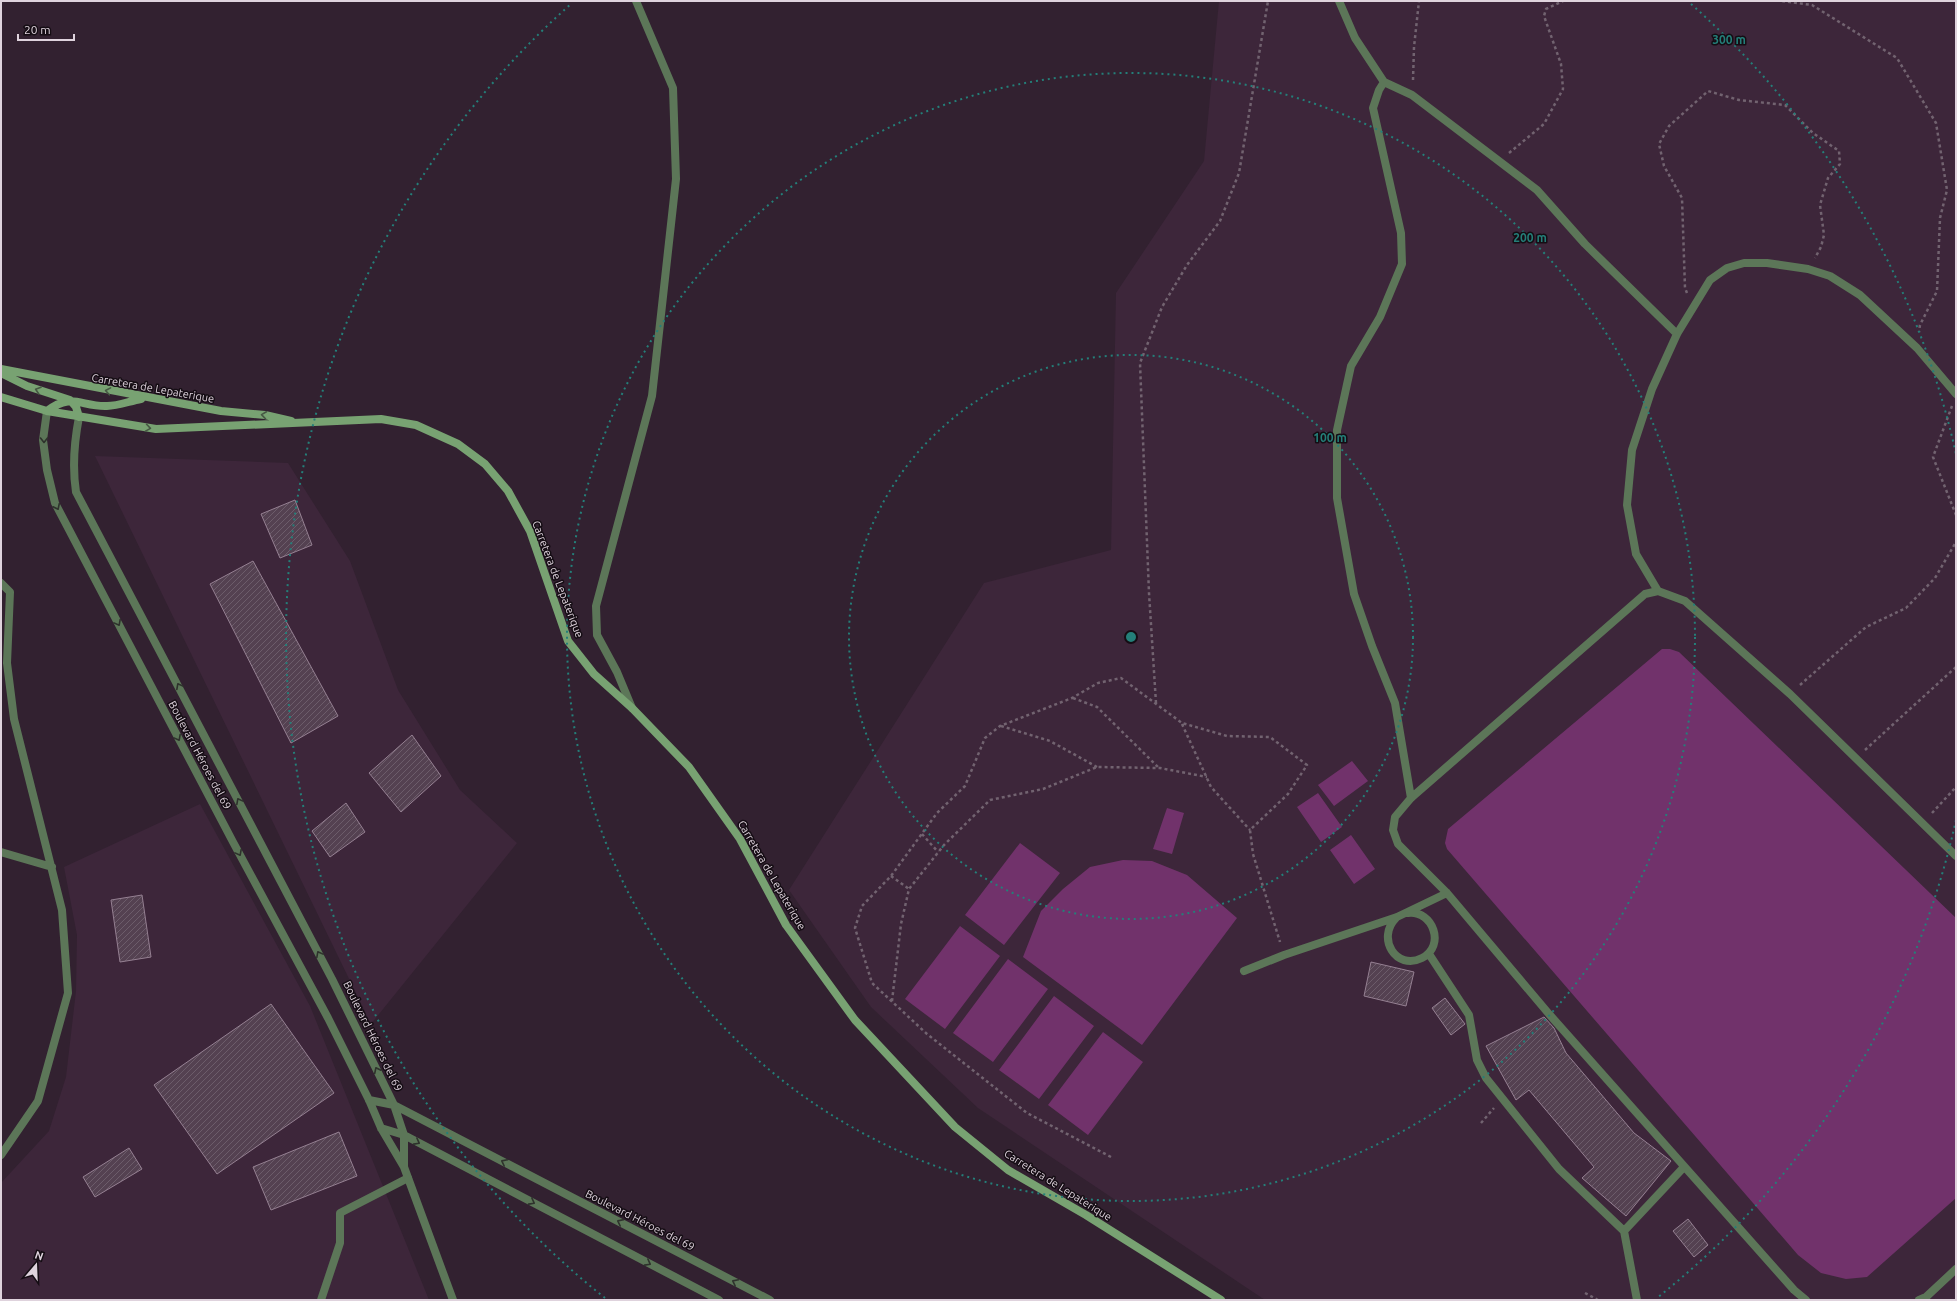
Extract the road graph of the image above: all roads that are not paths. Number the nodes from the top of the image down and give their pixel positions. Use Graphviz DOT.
graph roads {
  1 [pos="636,1"];
  2 [pos="1339,1"];
  3 [pos="1384,82"];
  4 [pos="1677,334"];
  5 [pos="1,369"];
  6 [pos="1,373"];
  7 [pos="1956,394"];
  8 [pos="1,397"];
  9 [pos="146,398"];
  10 [pos="70,400"];
  11 [pos="47,411"];
  12 [pos="79,417"];
  13 [pos="302,424"];
  14 [pos="1,583"];
  15 [pos="1658,591"];
  16 [pos="632,708"];
  17 [pos="1411,798"];
  18 [pos="1,852"];
  19 [pos="1956,856"];
  20 [pos="52,867"];
  21 [pos="1447,893"];
  22 [pos="1401,916"];
  23 [pos="1429,954"];
  24 [pos="1244,971"];
  25 [pos="370,1100"];
  26 [pos="394,1105"];
  27 [pos="381,1128"];
  28 [pos="404,1135"];
  29 [pos="1,1155"];
  30 [pos="404,1167"];
  31 [pos="1684,1167"];
  32 [pos="408,1178"];
  33 [pos="1624,1231"];
  34 [pos="1956,1269"];
  35 [pos="453,1299"];
  36 [pos="320,1300"];
  37 [pos="719,1300"];
  38 [pos="770,1300"];
  39 [pos="1221,1300"];
  40 [pos="1637,1300"];
  41 [pos="1806,1300"];
  42 [pos="1919,1300"];
  1 -- 16 [label="street"];
  2 -- 3 [label="street"];
  3 -- 4 [label="street"];
  3 -- 17 [label="street"];
  4 -- 7 [label="street"];
  4 -- 15 [label="street"];
  9 -- 5 [label="main road, Carretera de Lepaterique, one-way"];
  10 -- 6 [label="main road, one-way"];
  8 -- 11 [label="main road, Carretera de Lepaterique"];
  9 -- 10 [label="main road"];
  13 -- 9 [label="main road, Carretera de Lepaterique, one-way"];
  10 -- 11 [label="main road"];
  10 -- 12 [label="main road"];
  11 -- 12 [label="main road, Carretera de Lepaterique"];
  11 -- 25 [label="street, Boulevard Héroes del 69, one-way"];
  12 -- 13 [label="main road, Carretera de Lepaterique, one-way"];
  26 -- 12 [label="street, Boulevard Héroes del 69, one-way"];
  13 -- 16 [label="main road, Carretera de Lepaterique"];
  14 -- 20 [label="street"];
  15 -- 17 [label="street"];
  15 -- 19 [label="street"];
  16 -- 39 [label="main road, Carretera de Lepaterique"];
  17 -- 21 [label="street"];
  18 -- 20 [label="street"];
  20 -- 29 [label="street"];
  21 -- 22 [label="street"];
  21 -- 31 [label="street"];
  22 -- 23 [label="street"];
  22 -- 23 [label="street"];
  22 -- 24 [label="street"];
  23 -- 33 [label="street"];
  25 -- 26 [label="street, Boulevard Héroes del 69"];
  25 -- 27 [label="street, Boulevard Héroes del 69"];
  26 -- 28 [label="street, Boulevard Héroes del 69"];
  38 -- 26 [label="street, Boulevard Héroes del 69, one-way"];
  27 -- 28 [label="street"];
  27 -- 30 [label="street, Boulevard Héroes del 69"];
  28 -- 30 [label="street, Boulevard Héroes del 69"];
  28 -- 37 [label="street, one-way"];
  30 -- 32 [label="street, Boulevard Héroes del 69"];
  31 -- 33 [label="street"];
  31 -- 41 [label="street"];
  32 -- 35 [label="street, Boulevard Héroes del 69"];
  32 -- 36 [label="street"];
  33 -- 40 [label="street"];
  34 -- 42 [label="street"];
}
